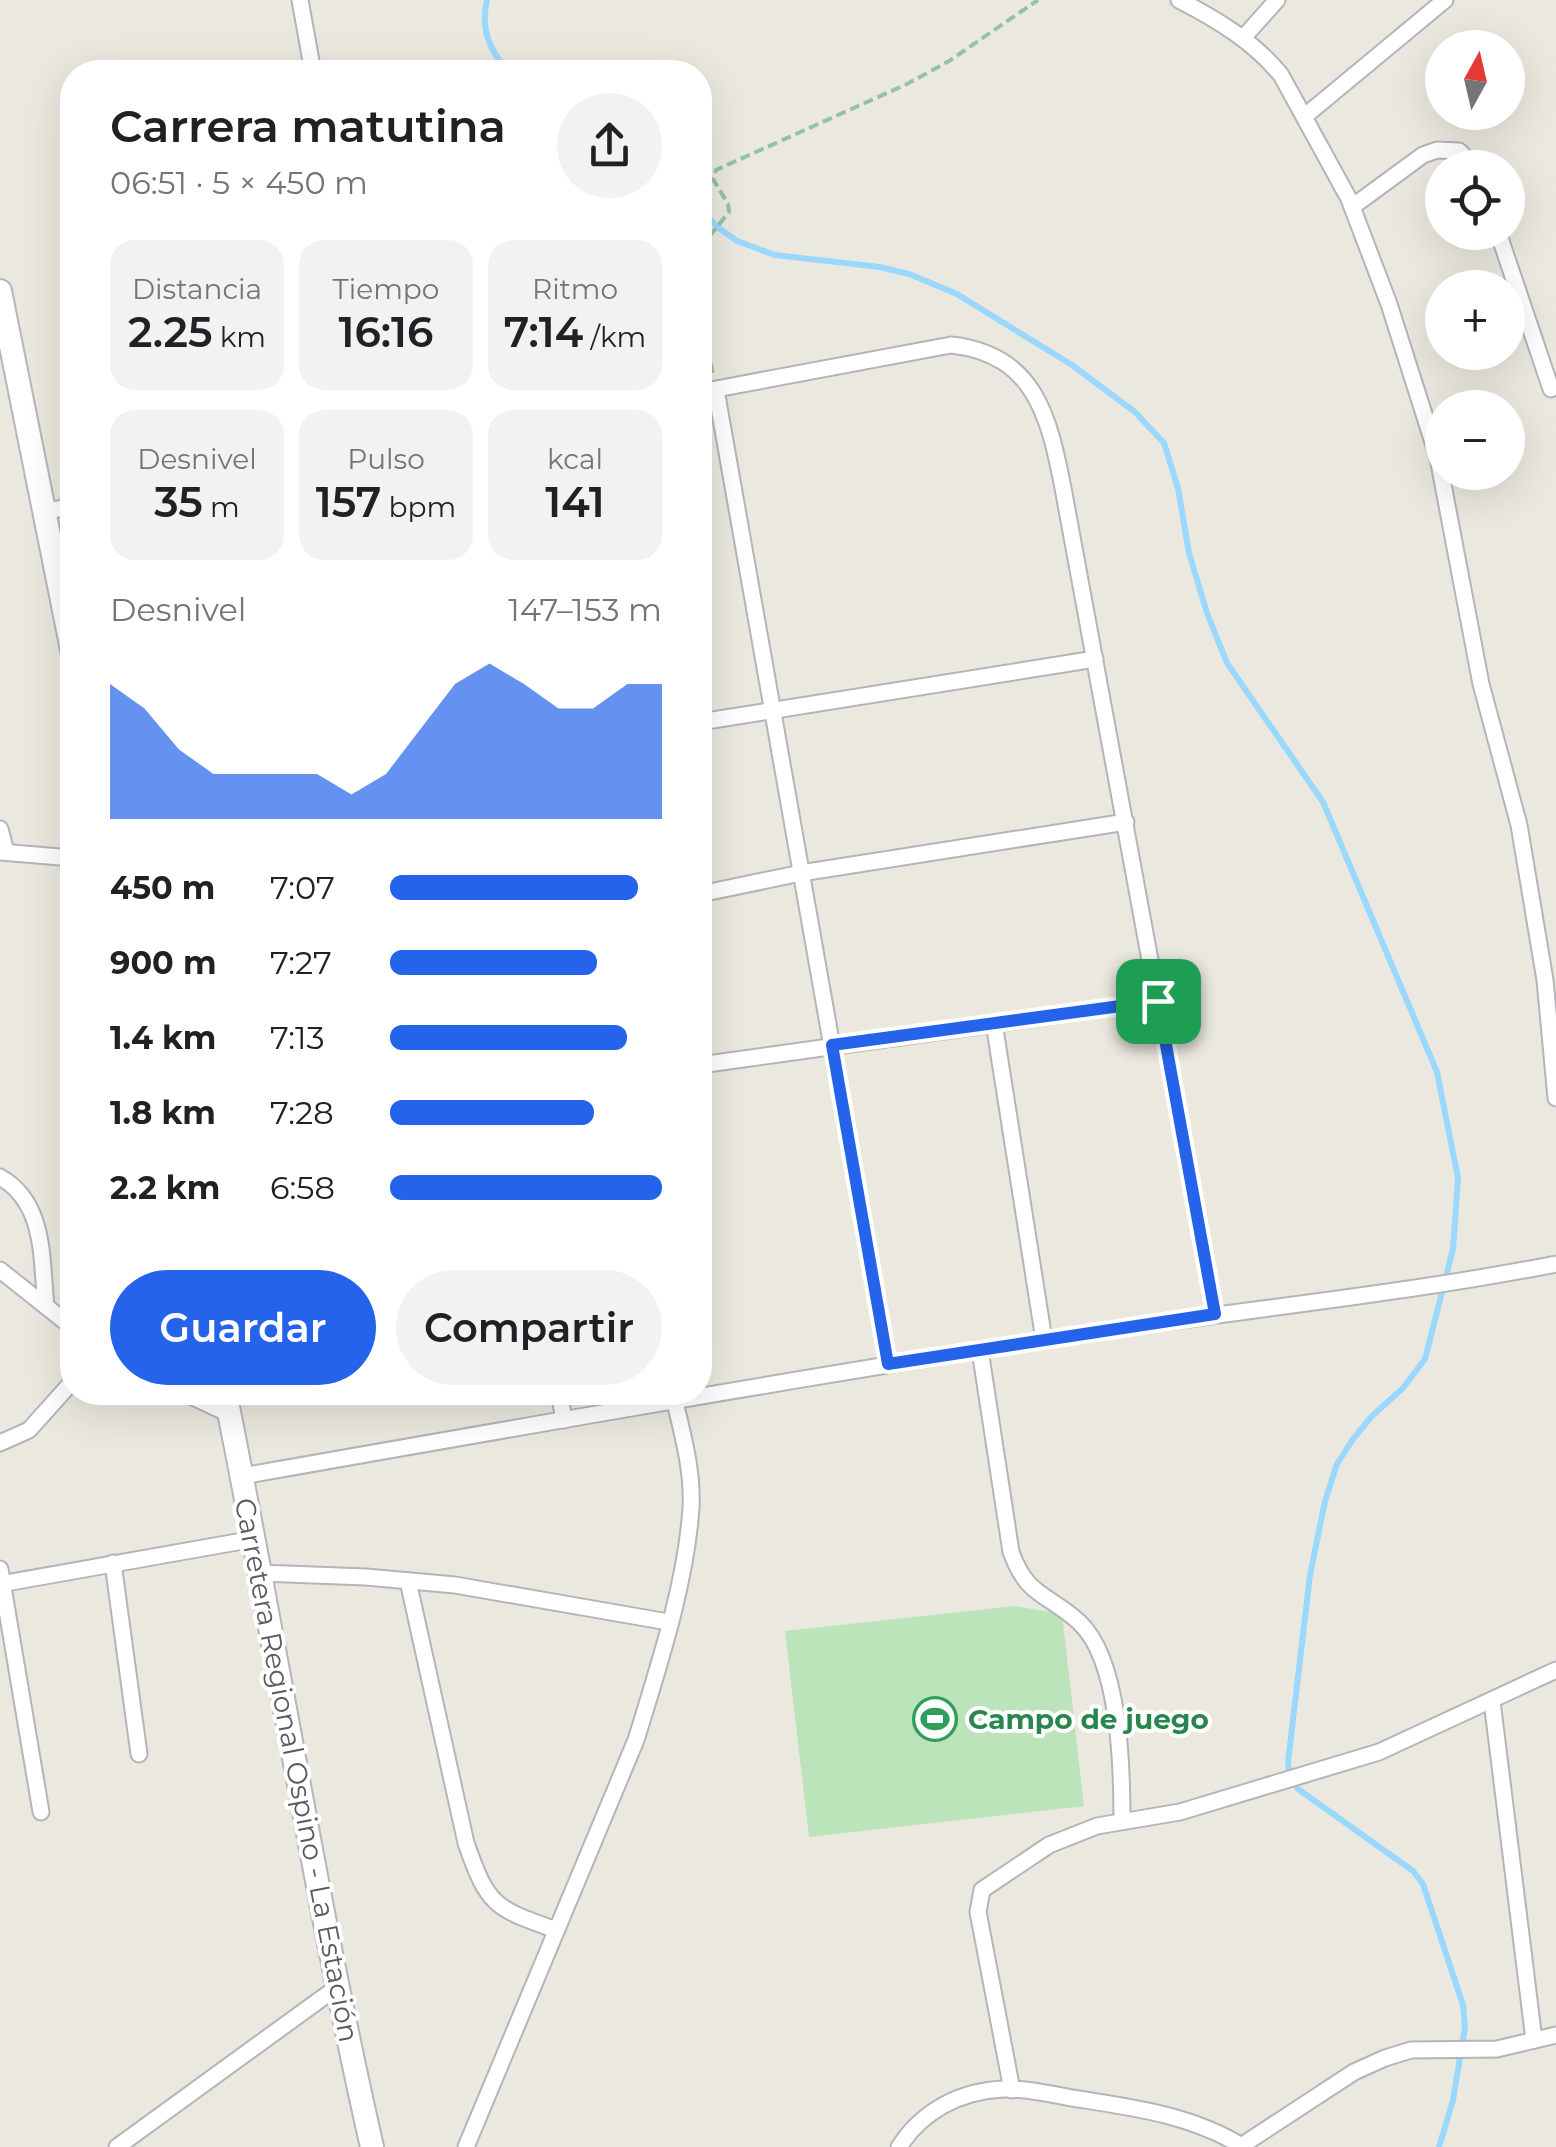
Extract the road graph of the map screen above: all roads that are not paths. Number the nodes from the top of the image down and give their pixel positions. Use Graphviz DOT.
graph roads {
  1 [pos="300,0"];
  2 [pos="1179,0"];
  3 [pos="1276,0"];
  4 [pos="1446,0"];
  5 [pos="1243,38"];
  6 [pos="312,60"];
  7 [pos="1306,116"];
  8 [pos="1425,155"];
  9 [pos="1352,207"];
  10 [pos="1504,250"];
  11 [pos="0,291"];
  12 [pos="5,341"];
  13 [pos="1551,389"];
  14 [pos="712,390"];
  15 [pos="712,411"];
  16 [pos="60,509"];
  17 [pos="44,512"];
  18 [pos="60,591"];
  19 [pos="1095,659"];
  20 [pos="772,709"];
  21 [pos="712,720"];
  22 [pos="1126,822"];
  23 [pos="0,829"];
  24 [pos="3,852"];
  25 [pos="60,857"];
  26 [pos="801,873"];
  27 [pos="712,892"];
  28 [pos="1158,1001"];
  29 [pos="994,1023"];
  30 [pos="832,1045"];
  31 [pos="712,1063"];
  32 [pos="1556,1098"];
  33 [pos="0,1177"];
  34 [pos="1556,1264"];
  35 [pos="0,1270"];
  36 [pos="46,1306"];
  37 [pos="1215,1314"];
  38 [pos="60,1317"];
  39 [pos="1044,1340"];
  40 [pos="980,1350"];
  41 [pos="888,1364"];
  42 [pos="60,1395"];
  43 [pos="712,1395"];
  44 [pos="227,1405"];
  45 [pos="561,1405"];
  46 [pos="656,1405"];
  47 [pos="676,1405"];
  48 [pos="564,1420"];
  49 [pos="0,1443"];
  50 [pos="242,1476"];
  51 [pos="254,1539"];
  52 [pos="113,1564"];
  53 [pos="260,1573"];
  54 [pos="1,1578"];
  55 [pos="408,1581"];
  56 [pos="668,1622"];
  57 [pos="1556,1670"];
  58 [pos="1492,1701"];
  59 [pos="139,1754"];
  60 [pos="41,1812"];
  61 [pos="1122,1821"];
  62 [pos="556,1930"];
  63 [pos="336,1988"];
  64 [pos="1556,2035"];
  65 [pos="1534,2040"];
  66 [pos="1012,2090"];
  67 [pos="1242,2146"];
  68 [pos="117,2147"];
  69 [pos="372,2147"];
  70 [pos="466,2147"];
  71 [pos="899,2147"];
  1 -- 6 [label="street"];
  2 -- 5 [label="street"];
  3 -- 5 [label="street"];
  4 -- 7 [label="street"];
  5 -- 7 [label="street"];
  7 -- 9 [label="street"];
  8 -- 9 [label="street"];
  9 -- 32 [label="street"];
  10 -- 13 [label="street"];
  11 -- 12 [label="main road"];
  12 -- 17 [label="main road"];
  14 -- 19 [label="street"];
  15 -- 20 [label="street"];
  16 -- 17 [label="street"];
  17 -- 18 [label="main road"];
  19 -- 20 [label="street"];
  19 -- 22 [label="street"];
  20 -- 21 [label="street"];
  20 -- 26 [label="street"];
  22 -- 26 [label="street"];
  22 -- 28 [label="street"];
  23 -- 24 [label="street"];
  24 -- 25 [label="street"];
  26 -- 27 [label="street"];
  26 -- 30 [label="street"];
  28 -- 29 [label="street"];
  28 -- 37 [label="street"];
  29 -- 30 [label="street"];
  29 -- 39 [label="street"];
  30 -- 31 [label="street"];
  30 -- 41 [label="street"];
  33 -- 36 [label="street"];
  34 -- 37 [label="street"];
  35 -- 36 [label="street"];
  36 -- 38 [label="street"];
  37 -- 39 [label="street"];
  39 -- 40 [label="street"];
  40 -- 41 [label="street"];
  40 -- 61 [label="street"];
  41 -- 43 [label="street"];
  42 -- 49 [label="street"];
  44 -- 50 [label="main road, Carretera Regional Ospino - La Estación"];
  45 -- 48 [label="street"];
  46 -- 48 [label="street"];
  47 -- 56 [label="street"];
  48 -- 50 [label="street"];
  50 -- 51 [label="main road, Carretera Regional Ospino - La Estación"];
  51 -- 52 [label="street"];
  51 -- 53 [label="main road, Carretera Regional Ospino - La Estación"];
  52 -- 54 [label="street"];
  52 -- 59 [label="street"];
  53 -- 55 [label="street"];
  53 -- 63 [label="main road, Carretera Regional Ospino - La Estación"];
  54 -- 60 [label="street"];
  55 -- 56 [label="street"];
  55 -- 62 [label="street"];
  56 -- 62 [label="street"];
  57 -- 58 [label="street"];
  58 -- 61 [label="street"];
  58 -- 65 [label="street"];
  61 -- 66 [label="street"];
  62 -- 70 [label="street"];
  63 -- 68 [label="street"];
  63 -- 69 [label="main road, Carretera Regional Ospino - La Estación"];
  64 -- 65 [label="street"];
  65 -- 67 [label="street"];
  66 -- 67 [label="street"];
  66 -- 71 [label="street"];
}
